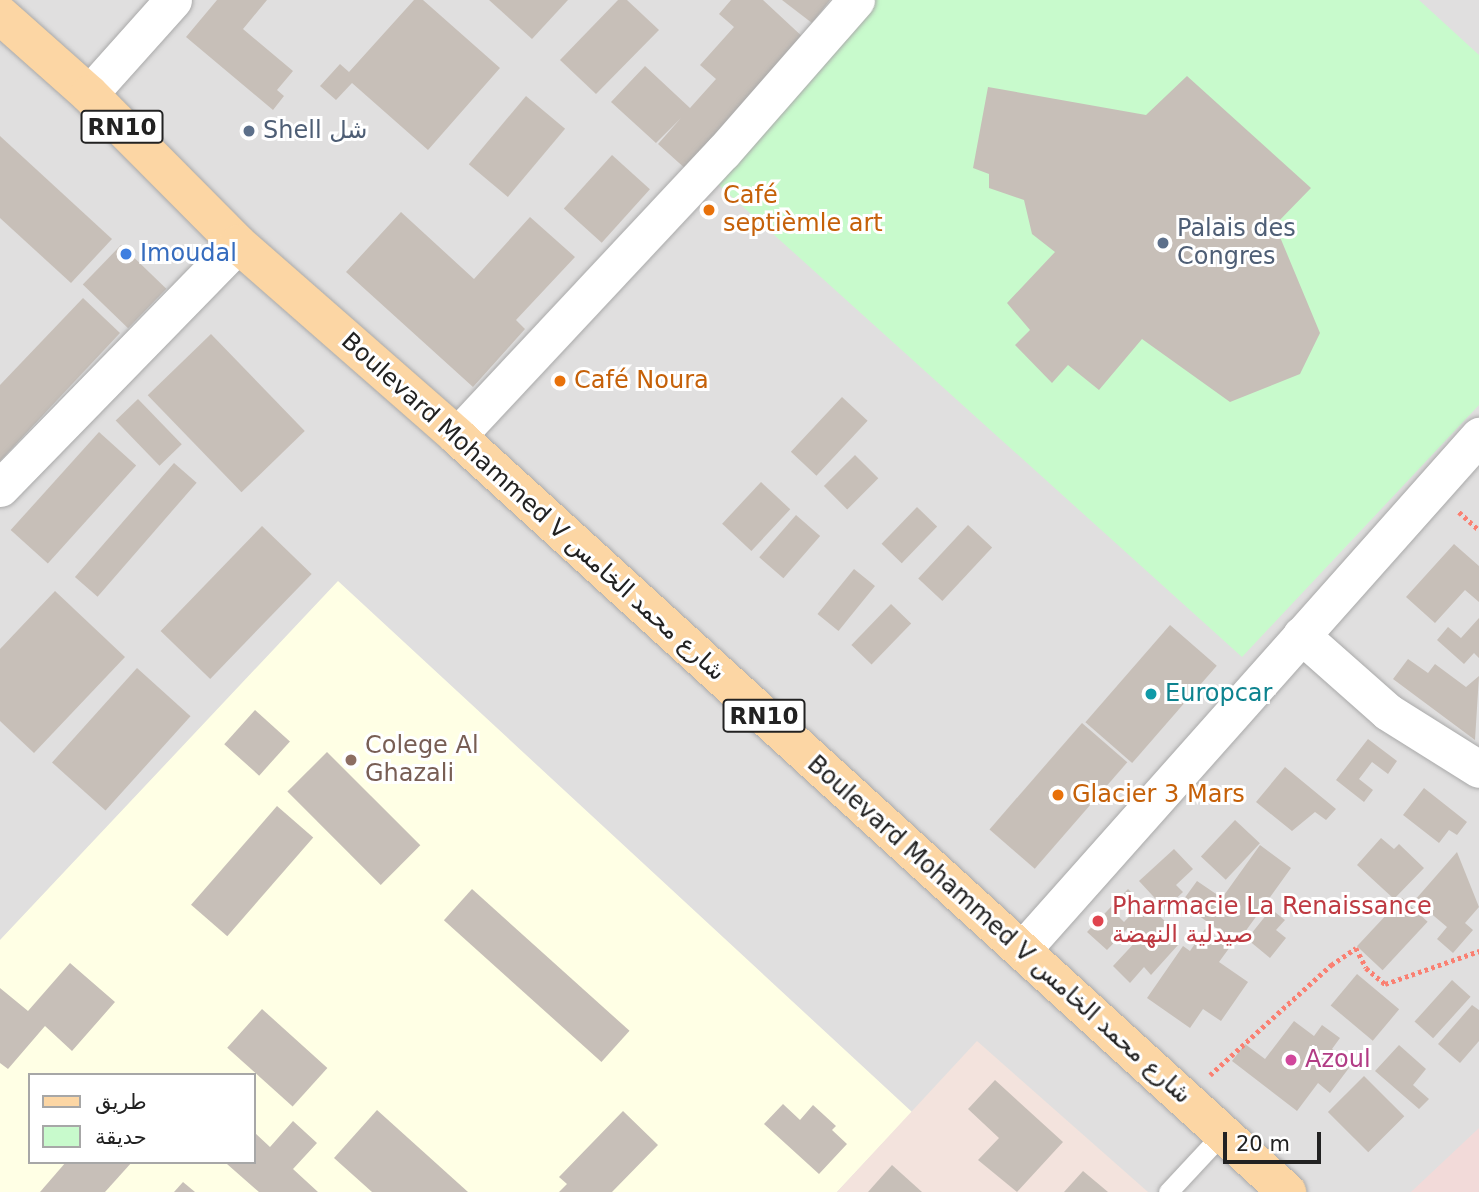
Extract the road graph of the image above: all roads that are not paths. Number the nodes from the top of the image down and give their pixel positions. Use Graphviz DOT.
graph roads {
  1 [pos="173,0"];
  2 [pos="856,0"];
  3 [pos="0,15"];
  4 [pos="89,94"];
  5 [pos="238,244"];
  6 [pos="457,436"];
  7 [pos="1479,436"];
  8 [pos="0,488"];
  9 [pos="1301,635"];
  10 [pos="1479,769"];
  11 [pos="1022,950"];
  12 [pos="1223,1133"];
  13 [pos="1168,1192"];
  14 [pos="1287,1192"];
  1 -- 4 [label="street"];
  2 -- 6 [label="street"];
  3 -- 4 [label="main road, Boulevard Mohammed V شارع محمد الخامس / RN10"];
  4 -- 5 [label="main road, Boulevard Mohammed V شارع محمد الخامس / RN10"];
  5 -- 6 [label="main road, Boulevard Mohammed V شارع محمد الخامس / RN10"];
  5 -- 8 [label="street"];
  6 -- 11 [label="main road, Boulevard Mohammed V شارع محمد الخامس / RN10"];
  7 -- 9 [label="street"];
  9 -- 10 [label="street"];
  9 -- 11 [label="street"];
  11 -- 12 [label="main road, Boulevard Mohammed V شارع محمد الخامس / RN10"];
  12 -- 13 [label="lane"];
  12 -- 14 [label="main road, Boulevard Mohammed V شارع محمد الخامس / RN10"];
}
